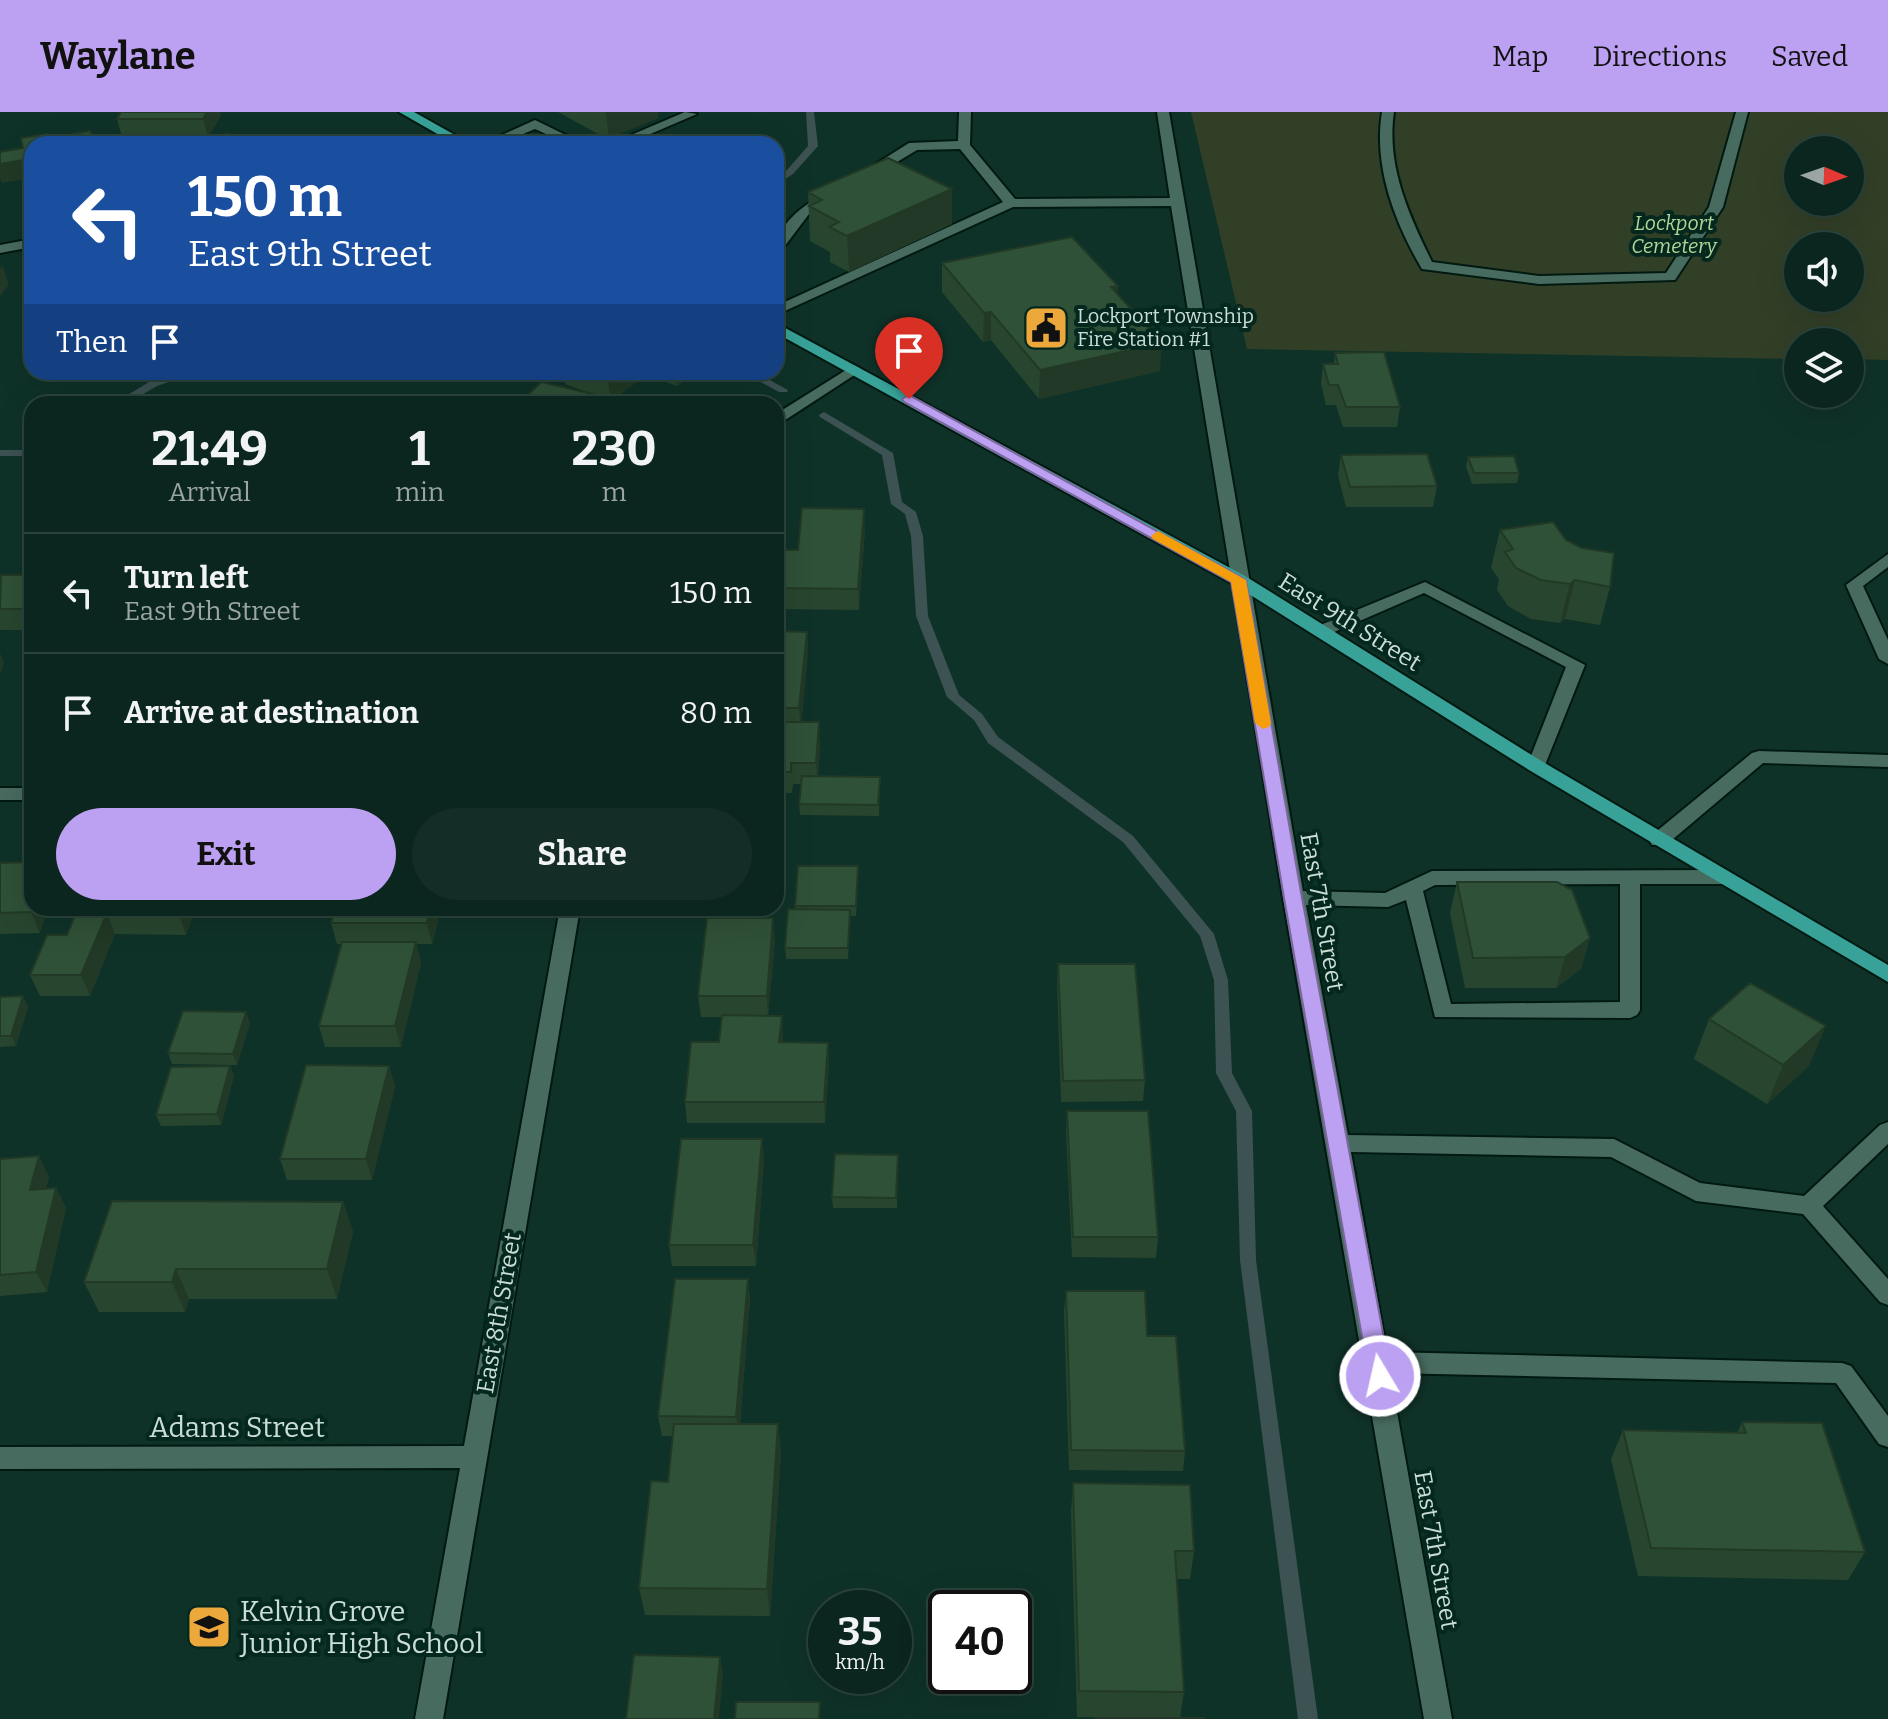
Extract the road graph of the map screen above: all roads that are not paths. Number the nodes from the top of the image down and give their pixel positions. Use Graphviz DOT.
graph roads {
  1 [pos="405,112"];
  2 [pos="965,112"];
  3 [pos="1163,112"];
  4 [pos="1388,112"];
  5 [pos="1742,112"];
  6 [pos="691,114"];
  7 [pos="450,136"];
  8 [pos="507,136"];
  9 [pos="561,136"];
  10 [pos="636,136"];
  11 [pos="964,145"];
  12 [pos="859,179"];
  13 [pos="845,187"];
  14 [pos="1177,202"];
  15 [pos="1011,203"];
  16 [pos="784,237"];
  17 [pos="24,244"];
  18 [pos="0,249"];
  19 [pos="784,307"];
  20 [pos="784,331"];
  21 [pos="854,369"];
  22 [pos="784,416"];
  23 [pos="1888,559"];
  24 [pos="1239,580"];
  25 [pos="1319,632"];
  26 [pos="1888,659"];
  27 [pos="1888,761"];
  28 [pos="1536,766"];
  29 [pos="0,794"];
  30 [pos="24,794"];
  31 [pos="1659,840"];
  32 [pos="1722,877"];
  33 [pos="1630,879"];
  34 [pos="1413,888"];
  35 [pos="1293,898"];
  36 [pos="569,916"];
  37 [pos="1888,975"];
  38 [pos="1888,1131"];
  39 [pos="1338,1143"];
  40 [pos="1809,1206"];
  41 [pos="1888,1295"];
  42 [pos="1379,1362"];
  43 [pos="1888,1436"];
  44 [pos="474,1457"];
  45 [pos="0,1458"];
  46 [pos="429,1719"];
  47 [pos="1438,1719"];
  1 -- 7 [label="main road"];
  2 -- 11 [label="street"];
  3 -- 14 [label="street, East 7th Street"];
  4 -- 5 [label="street"];
  6 -- 10 [label="street"];
  8 -- 9 [label="street"];
  11 -- 12 [label="street"];
  11 -- 15 [label="street"];
  13 -- 16 [label="street"];
  14 -- 15 [label="street"];
  14 -- 24 [label="street, East 7th Street"];
  15 -- 19 [label="street"];
  17 -- 18 [label="street"];
  20 -- 21 [label="main road, East 9th Street"];
  21 -- 22 [label="street"];
  21 -- 24 [label="main road, East 9th Street"];
  23 -- 26 [label="street"];
  24 -- 25 [label="main road, East 9th Street"];
  24 -- 35 [label="street, East 7th Street"];
  25 -- 28 [label="main road, East 9th Street"];
  25 -- 28 [label="street"];
  27 -- 31 [label="street"];
  28 -- 31 [label="main road, East 9th Street"];
  29 -- 30 [label="street"];
  31 -- 32 [label="main road, East 9th Street"];
  32 -- 33 [label="street"];
  32 -- 37 [label="main road, East 9th Street"];
  33 -- 34 [label="street"];
  33 -- 34 [label="street"];
  34 -- 35 [label="street"];
  35 -- 39 [label="street, East 7th Street"];
  36 -- 44 [label="street, East 8th Street"];
  38 -- 40 [label="street"];
  39 -- 40 [label="street"];
  39 -- 42 [label="street, East 7th Street"];
  40 -- 41 [label="street"];
  42 -- 43 [label="street"];
  42 -- 47 [label="street, East 7th Street"];
  44 -- 45 [label="street, Adams Street"];
  44 -- 46 [label="street, East 8th Street"];
}
